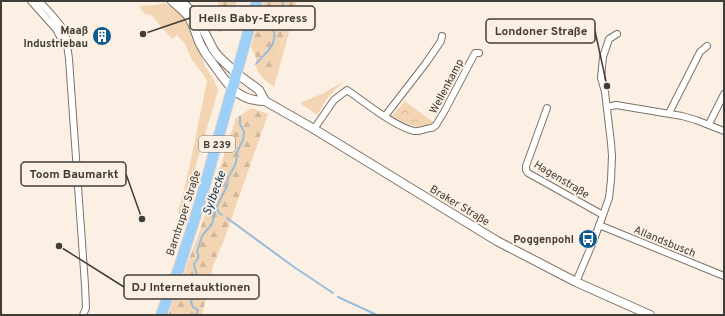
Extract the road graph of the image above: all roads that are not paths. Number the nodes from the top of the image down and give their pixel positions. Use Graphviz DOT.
graph roads {
  1 [pos="31,1"];
  2 [pos="39,1"];
  3 [pos="172,1"];
  4 [pos="181,1"];
  5 [pos="257,1"];
  6 [pos="617,34"];
  7 [pos="442,36"];
  8 [pos="67,46"];
  9 [pos="707,46"];
  10 [pos="479,52"];
  11 [pos="236,73"];
  12 [pos="232,89"];
  13 [pos="724,94"];
  14 [pos="264,101"];
  15 [pos="607,107"];
  16 [pos="547,108"];
  17 [pos="669,113"];
  18 [pos="385,116"];
  19 [pos="709,124"];
  20 [pos="314,128"];
  21 [pos="724,131"];
  22 [pos="603,216"];
  23 [pos="599,225"];
  24 [pos="724,276"];
  25 [pos="576,282"];
  26 [pos="83,315"];
  27 [pos="160,315"];
  28 [pos="650,315"];
  1 -- 8 [label="street"];
  2 -- 8 [label="street"];
  3 -- 12 [label="street"];
  4 -- 11 [label="street, Braker Straße"];
  5 -- 11 [label="main road, Barntruper Straße / B 239"];
  6 -- 15 [label="street"];
  7 -- 18 [label="street"];
  8 -- 26 [label="street"];
  9 -- 17 [label="street"];
  10 -- 18 [label="street, Wellenkamp"];
  11 -- 12 [label="main road, Barntruper Straße / B 239"];
  11 -- 14 [label="street, Braker Straße"];
  12 -- 14 [label="street, Braker Straße"];
  12 -- 27 [label="main road, Barntruper Straße / B 239"];
  13 -- 19 [label="street"];
  14 -- 20 [label="street, Braker Straße"];
  15 -- 17 [label="street"];
  15 -- 22 [label="street"];
  16 -- 22 [label="street, Hagenstraße"];
  17 -- 19 [label="street"];
  18 -- 20 [label="street, Wellenkamp"];
  19 -- 21 [label="street"];
  20 -- 25 [label="street, Braker Straße"];
  22 -- 23 [label="street"];
  23 -- 24 [label="street, Allandsbusch"];
  23 -- 25 [label="street"];
  25 -- 28 [label="street, Braker Straße"];
}
